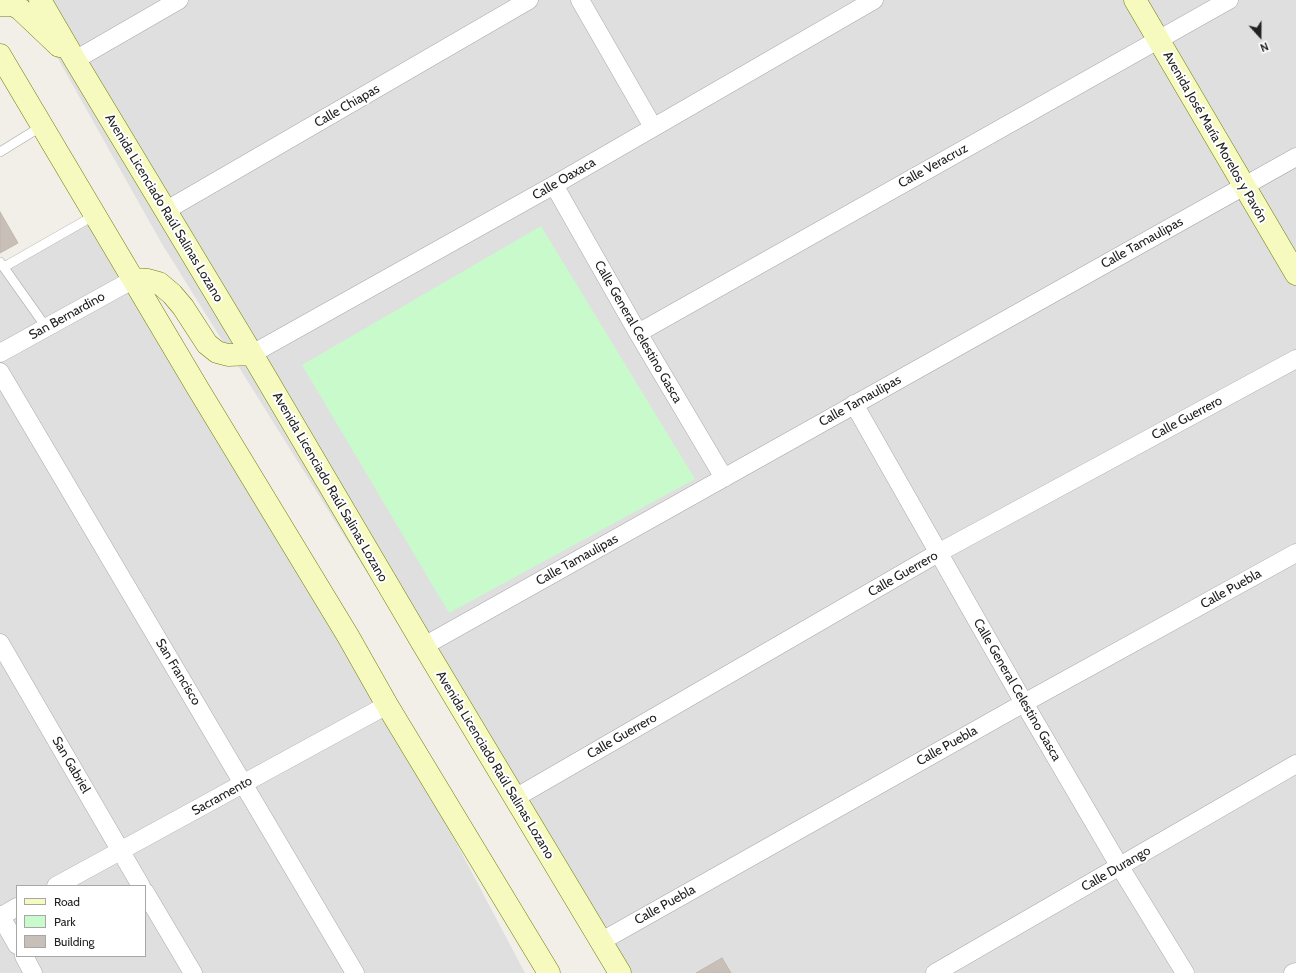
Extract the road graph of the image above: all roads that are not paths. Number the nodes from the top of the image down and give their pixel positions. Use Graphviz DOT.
graph roads {
  1 [pos="40,0"];
  2 [pos="179,0"];
  3 [pos="529,0"];
  4 [pos="580,0"];
  5 [pos="874,0"];
  6 [pos="1135,0"];
  7 [pos="1229,0"];
  8 [pos="0,5"];
  9 [pos="1159,39"];
  10 [pos="0,55"];
  11 [pos="75,60"];
  12 [pos="42,126"];
  13 [pos="653,127"];
  14 [pos="0,152"];
  15 [pos="1296,157"];
  16 [pos="554,185"];
  17 [pos="1244,186"];
  18 [pos="166,211"];
  19 [pos="95,215"];
  20 [pos="2,264"];
  21 [pos="1296,274"];
  22 [pos="134,279"];
  23 [pos="46,327"];
  24 [pos="638,333"];
  25 [pos="0,353"];
  26 [pos="252,354"];
  27 [pos="1296,359"];
  28 [pos="0,372"];
  29 [pos="854,404"];
  30 [pos="724,478"];
  31 [pos="938,553"];
  32 [pos="1296,553"];
  33 [pos="0,643"];
  34 [pos="424,646"];
  35 [pos="1024,703"];
  36 [pos="388,705"];
  37 [pos="1296,764"];
  38 [pos="244,784"];
  39 [pos="515,798"];
  40 [pos="121,851"];
  41 [pos="1120,867"];
  42 [pos="58,885"];
  43 [pos="141,885"];
  44 [pos="146,894"];
  45 [pos="16,908"];
  46 [pos="0,916"];
  47 [pos="600,942"];
  48 [pos="16,943"];
  49 [pos="25,957"];
  50 [pos="33,973"];
  51 [pos="193,973"];
  52 [pos="356,973"];
  53 [pos="549,973"];
  54 [pos="620,973"];
  55 [pos="935,973"];
  56 [pos="1185,973"];
  1 -- 11 [label="main road, Avenida Licenciado Raúl Salinas Lozano"];
  2 -- 11 [label="street"];
  3 -- 18 [label="street, Calle Chiapas"];
  4 -- 13 [label="street"];
  5 -- 13 [label="street, Calle Oaxaca"];
  6 -- 9 [label="main road, Avenida José María Morelos y Pavón"];
  7 -- 9 [label="street, Calle Veracruz"];
  8 -- 11 [label="main road"];
  9 -- 17 [label="main road, Avenida José María Morelos y Pavón"];
  9 -- 24 [label="street, Calle Veracruz"];
  10 -- 12 [label="main road"];
  11 -- 18 [label="main road, Avenida Licenciado Raúl Salinas Lozano"];
  12 -- 14 [label="lane"];
  12 -- 19 [label="main road"];
  13 -- 16 [label="street, Calle Oaxaca"];
  15 -- 17 [label="street, Calle Tamaulipas"];
  16 -- 24 [label="street, Calle General Celestino Gasca"];
  16 -- 26 [label="street, Calle Oaxaca"];
  17 -- 21 [label="main road, Avenida José María Morelos y Pavón"];
  17 -- 29 [label="street, Calle Tamaulipas"];
  18 -- 26 [label="main road, Avenida Licenciado Raúl Salinas Lozano"];
  19 -- 20 [label="lane"];
  19 -- 22 [label="main road"];
  20 -- 23 [label="lane"];
  22 -- 23 [label="street, San Bernardino"];
  22 -- 26 [label="main road"];
  22 -- 36 [label="main road"];
  23 -- 25 [label="street, San Bernardino"];
  24 -- 30 [label="street, Calle General Celestino Gasca"];
  26 -- 34 [label="main road, Avenida Licenciado Raúl Salinas Lozano"];
  27 -- 31 [label="street, Calle Guerrero"];
  28 -- 38 [label="street, San Francisco"];
  29 -- 30 [label="street, Calle Tamaulipas"];
  29 -- 31 [label="street, Calle General Celestino Gasca"];
  30 -- 34 [label="street, Calle Tamaulipas"];
  31 -- 35 [label="street, Calle General Celestino Gasca"];
  31 -- 39 [label="street, Calle Guerrero"];
  32 -- 35 [label="street, Calle Puebla"];
  33 -- 40 [label="street, San Gabriel"];
  34 -- 39 [label="main road, Avenida Licenciado Raúl Salinas Lozano"];
  35 -- 41 [label="street, Calle General Celestino Gasca"];
  35 -- 47 [label="street, Calle Puebla"];
  36 -- 38 [label="street, Sacramento"];
  36 -- 53 [label="main road"];
  37 -- 41 [label="street, Calle Durango"];
  38 -- 40 [label="street, Sacramento"];
  38 -- 52 [label="street, San Francisco"];
  39 -- 47 [label="main road, Avenida Licenciado Raúl Salinas Lozano"];
  40 -- 42 [label="street, Sacramento"];
  40 -- 43 [label="street, San Gabriel"];
  41 -- 55 [label="street, Calle Durango"];
  41 -- 56 [label="street, Calle General Celestino Gasca"];
  44 -- 51 [label="street"];
  45 -- 46 [label="street"];
  46 -- 48 [label="street"];
  47 -- 54 [label="main road, Avenida Licenciado Raúl Salinas Lozano"];
  49 -- 50 [label="street"];
}
